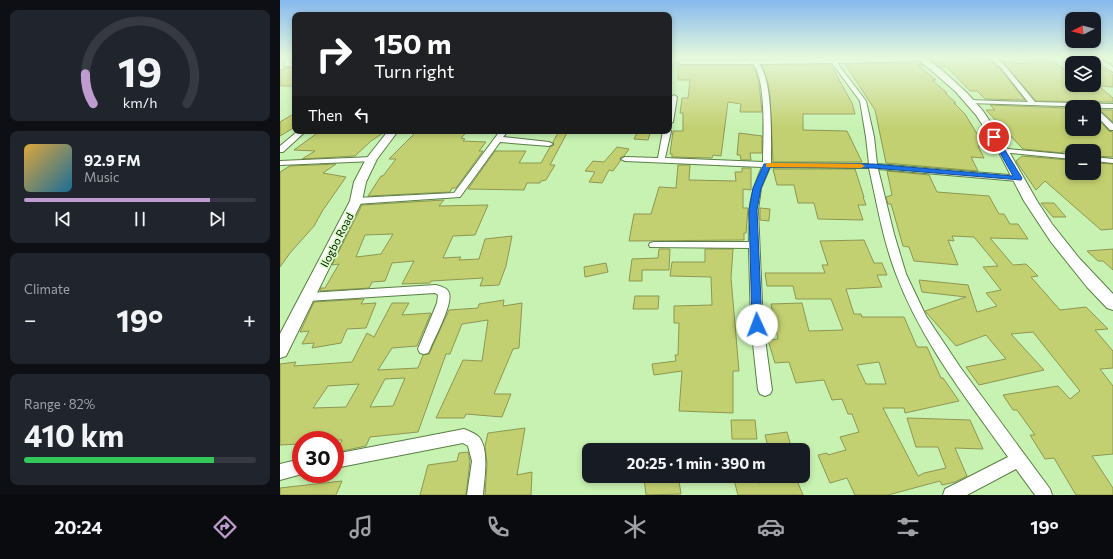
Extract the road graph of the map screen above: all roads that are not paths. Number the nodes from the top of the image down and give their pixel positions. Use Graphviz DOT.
graph roads {
  1 [pos="762,81"];
  2 [pos="848,81"];
  3 [pos="949,81"];
  4 [pos="1015,81"];
  5 [pos="674,97"];
  6 [pos="970,102"];
  7 [pos="1034,104"];
  8 [pos="1065,106"];
  9 [pos="1113,106"];
  10 [pos="672,107"];
  11 [pos="1101,107"];
  12 [pos="1101,116"];
  13 [pos="1113,128"];
  14 [pos="299,134"];
  15 [pos="391,134"];
  16 [pos="501,134"];
  17 [pos="666,134"];
  18 [pos="497,139"];
  19 [pos="549,144"];
  20 [pos="280,150"];
  21 [pos="1001,150"];
  22 [pos="1065,156"];
  23 [pos="372,159"];
  24 [pos="624,159"];
  25 [pos="1101,160"];
  26 [pos="661,161"];
  27 [pos="1113,161"];
  28 [pos="282,164"];
  29 [pos="767,165"];
  30 [pos="873,166"];
  31 [pos="1019,178"];
  32 [pos="356,201"];
  33 [pos="654,245"];
  34 [pos="754,245"];
  35 [pos="308,297"];
  36 [pos="1113,304"];
  37 [pos="424,349"];
  38 [pos="280,351"];
  39 [pos="765,390"];
  40 [pos="344,459"];
  41 [pos="1018,460"];
  42 [pos="292,470"];
  43 [pos="280,472"];
  44 [pos="475,495"];
  45 [pos="951,495"];
  46 [pos="1044,495"];
  1 -- 29 [label="street"];
  2 -- 30 [label="street"];
  3 -- 6 [label="main road"];
  4 -- 7 [label="street"];
  5 -- 10 [label="street"];
  6 -- 7 [label="street"];
  6 -- 21 [label="main road"];
  7 -- 8 [label="street"];
  9 -- 11 [label="street"];
  12 -- 13 [label="street"];
  14 -- 20 [label="street"];
  15 -- 23 [label="main road, Ilogbo Road"];
  16 -- 18 [label="street"];
  17 -- 26 [label="street"];
  18 -- 19 [label="street"];
  18 -- 32 [label="street"];
  21 -- 22 [label="street"];
  21 -- 31 [label="main road"];
  23 -- 28 [label="street"];
  23 -- 32 [label="main road, Ilogbo Road"];
  24 -- 26 [label="street"];
  25 -- 27 [label="street"];
  26 -- 29 [label="street"];
  29 -- 30 [label="street"];
  29 -- 34 [label="street"];
  30 -- 31 [label="street"];
  30 -- 41 [label="street"];
  31 -- 36 [label="main road"];
  32 -- 35 [label="main road, Ilogbo Road"];
  33 -- 34 [label="street"];
  34 -- 39 [label="street"];
  35 -- 37 [label="street"];
  35 -- 38 [label="main road, Ilogbo Road"];
  40 -- 44 [label="street"];
  41 -- 45 [label="street"];
  41 -- 46 [label="street"];
  42 -- 43 [label="street"];
}
